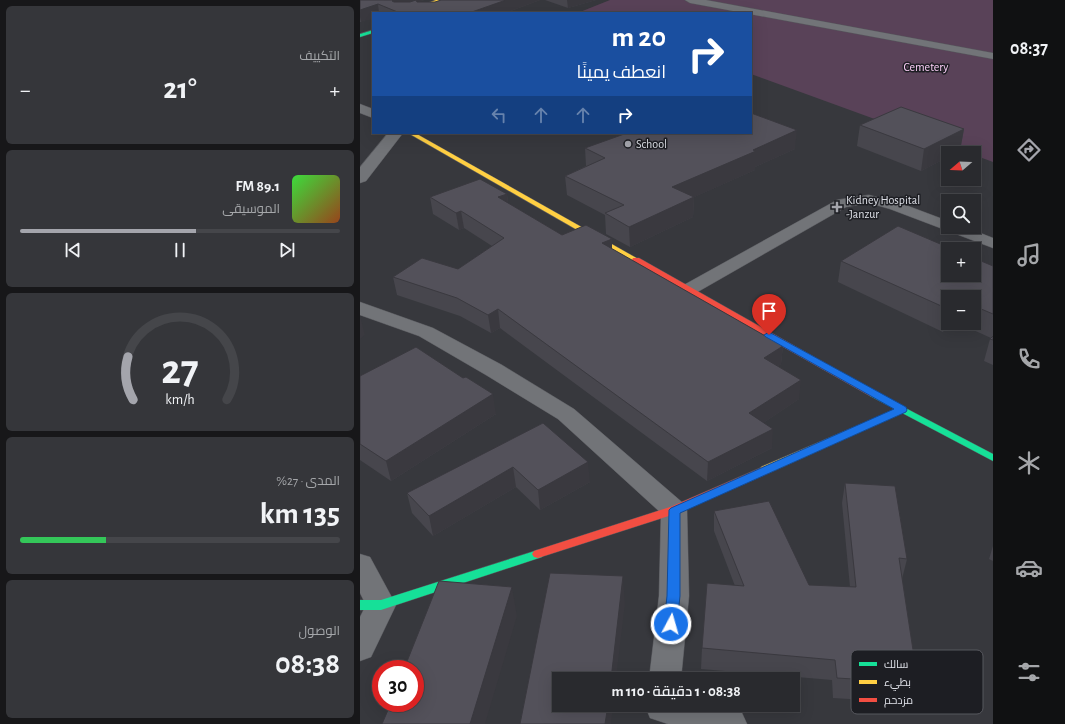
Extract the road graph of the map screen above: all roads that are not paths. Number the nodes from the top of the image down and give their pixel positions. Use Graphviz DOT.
graph roads {
  1 [pos="440,0"];
  2 [pos="690,0"];
  3 [pos="450,4"];
  4 [pos="405,12"];
  5 [pos="428,12"];
  6 [pos="372,23"];
  7 [pos="360,28"];
  8 [pos="372,31"];
  9 [pos="360,36"];
  10 [pos="993,56"];
  11 [pos="360,108"];
  12 [pos="372,114"];
  13 [pos="395,134"];
  14 [pos="412,134"];
  15 [pos="360,178"];
  16 [pos="941,223"];
  17 [pos="969,234"];
  18 [pos="993,243"];
  19 [pos="688,290"];
  20 [pos="360,308"];
  21 [pos="902,410"];
  22 [pos="993,458"];
  23 [pos="674,510"];
  24 [pos="360,565"];
  25 [pos="371,605"];
  26 [pos="360,648"];
  27 [pos="666,672"];
  28 [pos="689,712"];
  29 [pos="730,724"];
  1 -- 4 [label="street"];
  2 -- 10 [label="lane"];
  3 -- 5 [label="street"];
  6 -- 7 [label="street"];
  8 -- 9 [label="street"];
  11 -- 12 [label="street"];
  13 -- 15 [label="street"];
  14 -- 19 [label="street"];
  16 -- 19 [label="lane"];
  17 -- 18 [label="lane"];
  19 -- 21 [label="street"];
  20 -- 23 [label="street"];
  21 -- 22 [label="street"];
  21 -- 23 [label="street"];
  23 -- 25 [label="street"];
  23 -- 27 [label="street"];
  24 -- 25 [label="street"];
  25 -- 26 [label="street"];
  28 -- 29 [label="street"];
}
